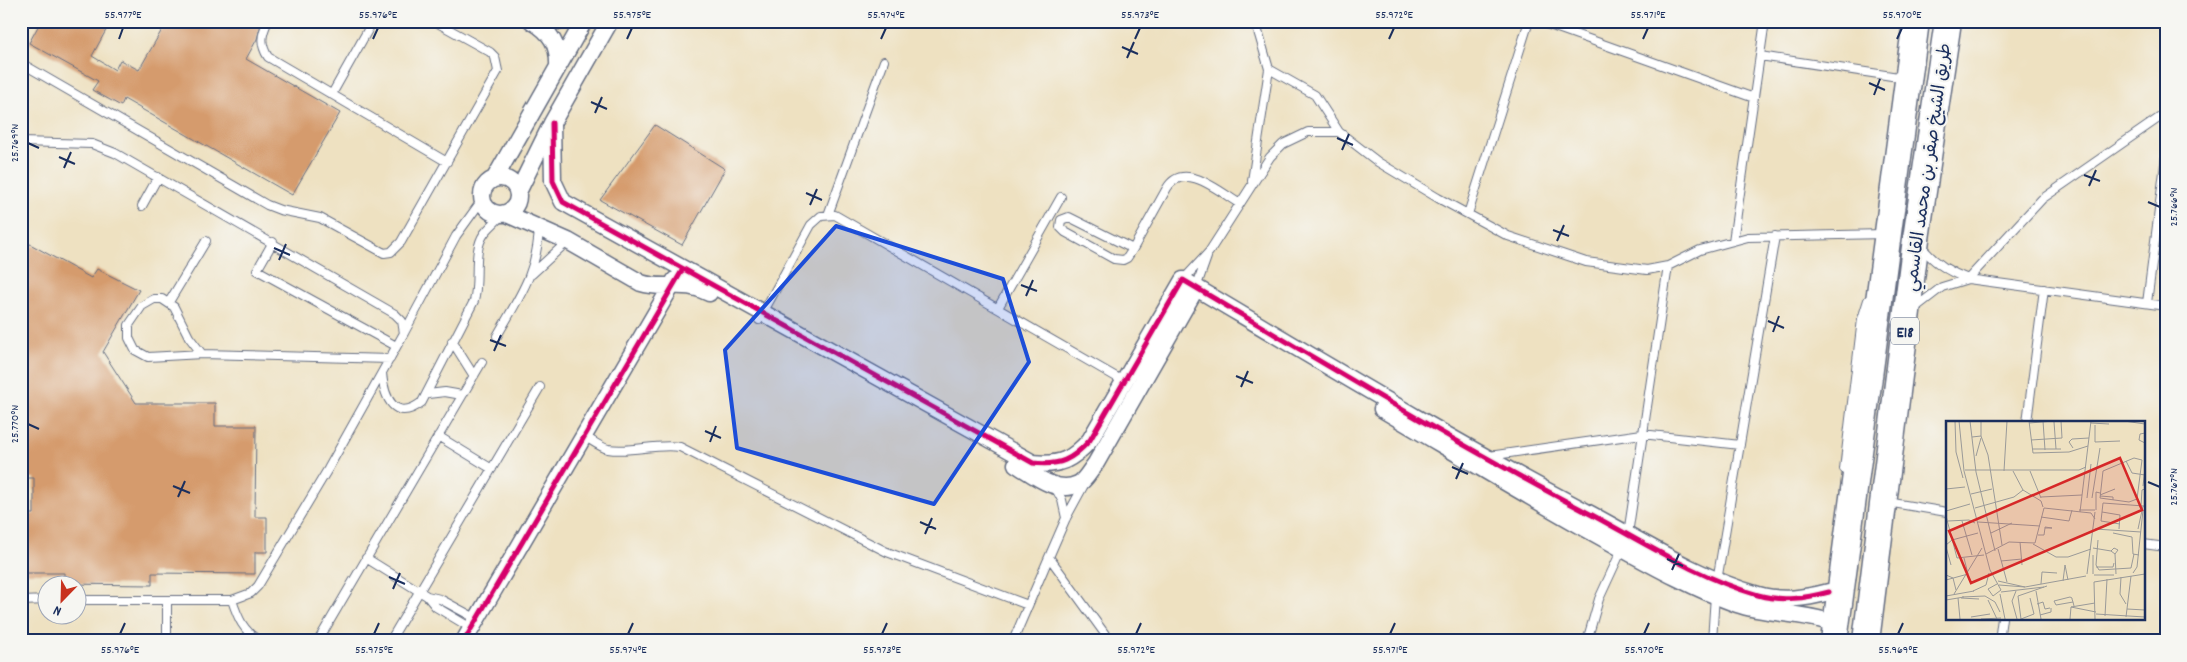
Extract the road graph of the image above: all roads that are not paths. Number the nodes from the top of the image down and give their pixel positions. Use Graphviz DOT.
graph roads {
  1 [pos="268,21"];
  2 [pos="373,21"];
  3 [pos="434,21"];
  4 [pos="532,21"];
  5 [pos="560,21"];
  6 [pos="565,21"];
  7 [pos="584,21"];
  8 [pos="610,21"];
  9 [pos="1254,21"];
  10 [pos="1530,21"];
  11 [pos="1538,21"];
  12 [pos="1765,21"];
  13 [pos="1907,21"];
  14 [pos="1916,21"];
  15 [pos="1948,21"];
  16 [pos="1913,51"];
  17 [pos="1760,56"];
  18 [pos="884,61"];
  19 [pos="21,63"];
  20 [pos="558,67"];
  21 [pos="1269,69"];
  22 [pos="1910,79"];
  23 [pos="332,94"];
  24 [pos="1754,98"];
  25 [pos="2166,113"];
  26 [pos="552,123"];
  27 [pos="1339,132"];
  28 [pos="21,142"];
  29 [pos="2166,156"];
  30 [pos="447,162"];
  31 [pos="158,177"];
  32 [pos="495,178"];
  33 [pos="1251,186"];
  34 [pos="518,192"];
  35 [pos="1060,198"];
  36 [pos="482,200"];
  37 [pos="1240,204"];
  38 [pos="142,206"];
  39 [pos="505,214"];
  40 [pos="1468,214"];
  41 [pos="828,215"];
  42 [pos="539,226"];
  43 [pos="1888,234"];
  44 [pos="1775,236"];
  45 [pos="1916,239"];
  46 [pos="206,241"];
  47 [pos="568,241"];
  48 [pos="1733,241"];
  49 [pos="273,242"];
  50 [pos="1133,249"];
  51 [pos="1209,252"];
  52 [pos="1668,266"];
  53 [pos="683,269"];
  54 [pos="531,276"];
  55 [pos="1883,277"];
  56 [pos="1968,279"];
  57 [pos="673,285"];
  58 [pos="1187,288"];
  59 [pos="2044,289"];
  60 [pos="169,302"];
  61 [pos="2147,303"];
  62 [pos="2166,306"];
  63 [pos="998,308"];
  64 [pos="761,317"];
  65 [pos="1907,319"];
  66 [pos="404,334"];
  67 [pos="497,336"];
  68 [pos="452,341"];
  69 [pos="396,346"];
  70 [pos="202,354"];
  71 [pos="390,359"];
  72 [pos="482,362"];
  73 [pos="382,374"];
  74 [pos="474,376"];
  75 [pos="1131,385"];
  76 [pos="540,386"];
  77 [pos="428,394"];
  78 [pos="462,395"];
  79 [pos="2027,421"];
  80 [pos="1642,434"];
  81 [pos="438,436"];
  82 [pos="583,436"];
  83 [pos="1740,445"];
  84 [pos="1477,459"];
  85 [pos="1096,463"];
  86 [pos="492,469"];
  87 [pos="1843,477"];
  88 [pos="1054,486"];
  89 [pos="1884,502"];
  90 [pos="1946,512"];
  91 [pos="1066,518"];
  92 [pos="1625,541"];
  93 [pos="2144,544"];
  94 [pos="2166,547"];
  95 [pos="1049,556"];
  96 [pos="366,558"];
  97 [pos="1716,588"];
  98 [pos="419,591"];
  99 [pos="1829,592"];
  100 [pos="21,600"];
  101 [pos="38,600"];
  102 [pos="88,600"];
  103 [pos="167,600"];
  104 [pos="232,600"];
  105 [pos="1028,605"];
  106 [pos="2002,620"];
  107 [pos="1828,625"];
  108 [pos="470,632"];
  109 [pos="1870,636"];
  110 [pos="167,641"];
  111 [pos="260,641"];
  112 [pos="318,641"];
  113 [pos="390,641"];
  114 [pos="1013,641"];
  115 [pos="1110,641"];
  116 [pos="1587,641"];
  117 [pos="1712,641"];
  118 [pos="1999,641"];
  1 -- 23 [label="lane"];
  2 -- 23 [label="lane"];
  3 -- 30 [label="lane"];
  4 -- 20 [label="street"];
  5 -- 6 [label="street"];
  7 -- 20 [label="street"];
  8 -- 26 [label="street"];
  9 -- 21 [label="lane"];
  10 -- 40 [label="lane"];
  11 -- 24 [label="lane"];
  12 -- 17 [label="lane"];
  13 -- 16 [label="highway"];
  14 -- 16 [label="highway, طريق الشيخ صقر بن محمد القاسمي / E18"];
  15 -- 45 [label="highway, طريق الشيخ صقر بن محمد القاسمي / E18"];
  16 -- 22 [label="highway, طريق الشيخ صقر بن محمد القاسمي / E18"];
  17 -- 22 [label="lane"];
  17 -- 24 [label="lane"];
  18 -- 41 [label="lane"];
  19 -- 30 [label="lane"];
  20 -- 32 [label="street"];
  21 -- 27 [label="lane"];
  21 -- 33 [label="lane"];
  22 -- 43 [label="highway, طريق الشيخ صقر بن محمد القاسمي / E18"];
  23 -- 30 [label="lane"];
  24 -- 48 [label="lane"];
  25 -- 56 [label="lane"];
  26 -- 34 [label="street"];
  26 -- 53 [label="street"];
  27 -- 33 [label="lane"];
  27 -- 40 [label="lane"];
  28 -- 31 [label="lane"];
  29 -- 61 [label="lane"];
  31 -- 38 [label="lane"];
  31 -- 49 [label="lane"];
  32 -- 34 [label="street"];
  32 -- 36 [label="street"];
  33 -- 37 [label="lane"];
  34 -- 39 [label="street"];
  35 -- 63 [label="lane"];
  36 -- 39 [label="street"];
  36 -- 66 [label="lane"];
  37 -- 50 [label="lane"];
  37 -- 51 [label="lane"];
  39 -- 42 [label="street"];
  39 -- 68 [label="lane"];
  40 -- 52 [label="lane"];
  41 -- 63 [label="lane"];
  41 -- 64 [label="lane"];
  42 -- 47 [label="street"];
  42 -- 54 [label="lane"];
  43 -- 44 [label="lane"];
  43 -- 55 [label="highway, طريق الشيخ صقر بن محمد القاسمي / E18"];
  44 -- 48 [label="lane"];
  44 -- 83 [label="lane"];
  45 -- 56 [label="lane"];
  45 -- 65 [label="highway, طريق الشيخ صقر بن محمد القاسمي / E18"];
  46 -- 60 [label="lane"];
  47 -- 54 [label="lane"];
  47 -- 57 [label="street"];
  48 -- 52 [label="lane"];
  49 -- 66 [label="lane"];
  49 -- 69 [label="lane"];
  50 -- 50 [label="lane"];
  51 -- 58 [label="lane"];
  51 -- 58 [label="lane"];
  52 -- 80 [label="lane"];
  53 -- 57 [label="street"];
  53 -- 64 [label="street"];
  54 -- 67 [label="lane"];
  55 -- 87 [label="lane"];
  55 -- 107 [label="highway, طريق الشيخ صقر بن محمد القاسمي / E18"];
  56 -- 59 [label="lane"];
  56 -- 65 [label="lane"];
  57 -- 64 [label="street"];
  57 -- 82 [label="street"];
  58 -- 75 [label="street"];
  58 -- 84 [label="street"];
  59 -- 61 [label="lane"];
  59 -- 79 [label="lane"];
  60 -- 70 [label="lane"];
  60 -- 70 [label="lane"];
  61 -- 62 [label="lane"];
  63 -- 75 [label="lane"];
  64 -- 75 [label="street"];
  64 -- 88 [label="street"];
  65 -- 89 [label="highway, طريق الشيخ صقر بن محمد القاسمي / E18"];
  66 -- 69 [label="lane"];
  68 -- 74 [label="lane"];
  68 -- 77 [label="lane"];
  69 -- 71 [label="lane"];
  70 -- 71 [label="lane"];
  71 -- 73 [label="lane"];
  72 -- 74 [label="lane"];
  73 -- 77 [label="lane"];
  73 -- 104 [label="lane"];
  74 -- 78 [label="lane"];
  75 -- 85 [label="street"];
  76 -- 86 [label="lane"];
  77 -- 78 [label="lane"];
  78 -- 81 [label="lane"];
  80 -- 83 [label="lane"];
  80 -- 84 [label="lane"];
  80 -- 92 [label="lane"];
  81 -- 86 [label="lane"];
  81 -- 96 [label="lane"];
  82 -- 105 [label="lane"];
  82 -- 108 [label="street"];
  83 -- 97 [label="lane"];
  84 -- 92 [label="street"];
  85 -- 88 [label="street"];
  85 -- 91 [label="lane"];
  86 -- 98 [label="lane"];
  88 -- 91 [label="lane"];
  89 -- 90 [label="lane"];
  89 -- 109 [label="highway, طريق الشيخ صقر بن محمد القاسمي / E18"];
  91 -- 95 [label="lane"];
  92 -- 97 [label="street"];
  92 -- 116 [label="lane"];
  93 -- 94 [label="lane"];
  95 -- 105 [label="lane"];
  95 -- 115 [label="lane"];
  96 -- 98 [label="lane"];
  96 -- 112 [label="lane"];
  97 -- 99 [label="street"];
  97 -- 107 [label="street"];
  97 -- 117 [label="lane"];
  98 -- 108 [label="lane"];
  98 -- 113 [label="lane"];
  100 -- 101 [label="lane"];
  102 -- 103 [label="lane"];
  103 -- 104 [label="lane"];
  103 -- 110 [label="lane"];
  104 -- 111 [label="lane"];
  105 -- 114 [label="lane"];
  106 -- 118 [label="lane"];
}
